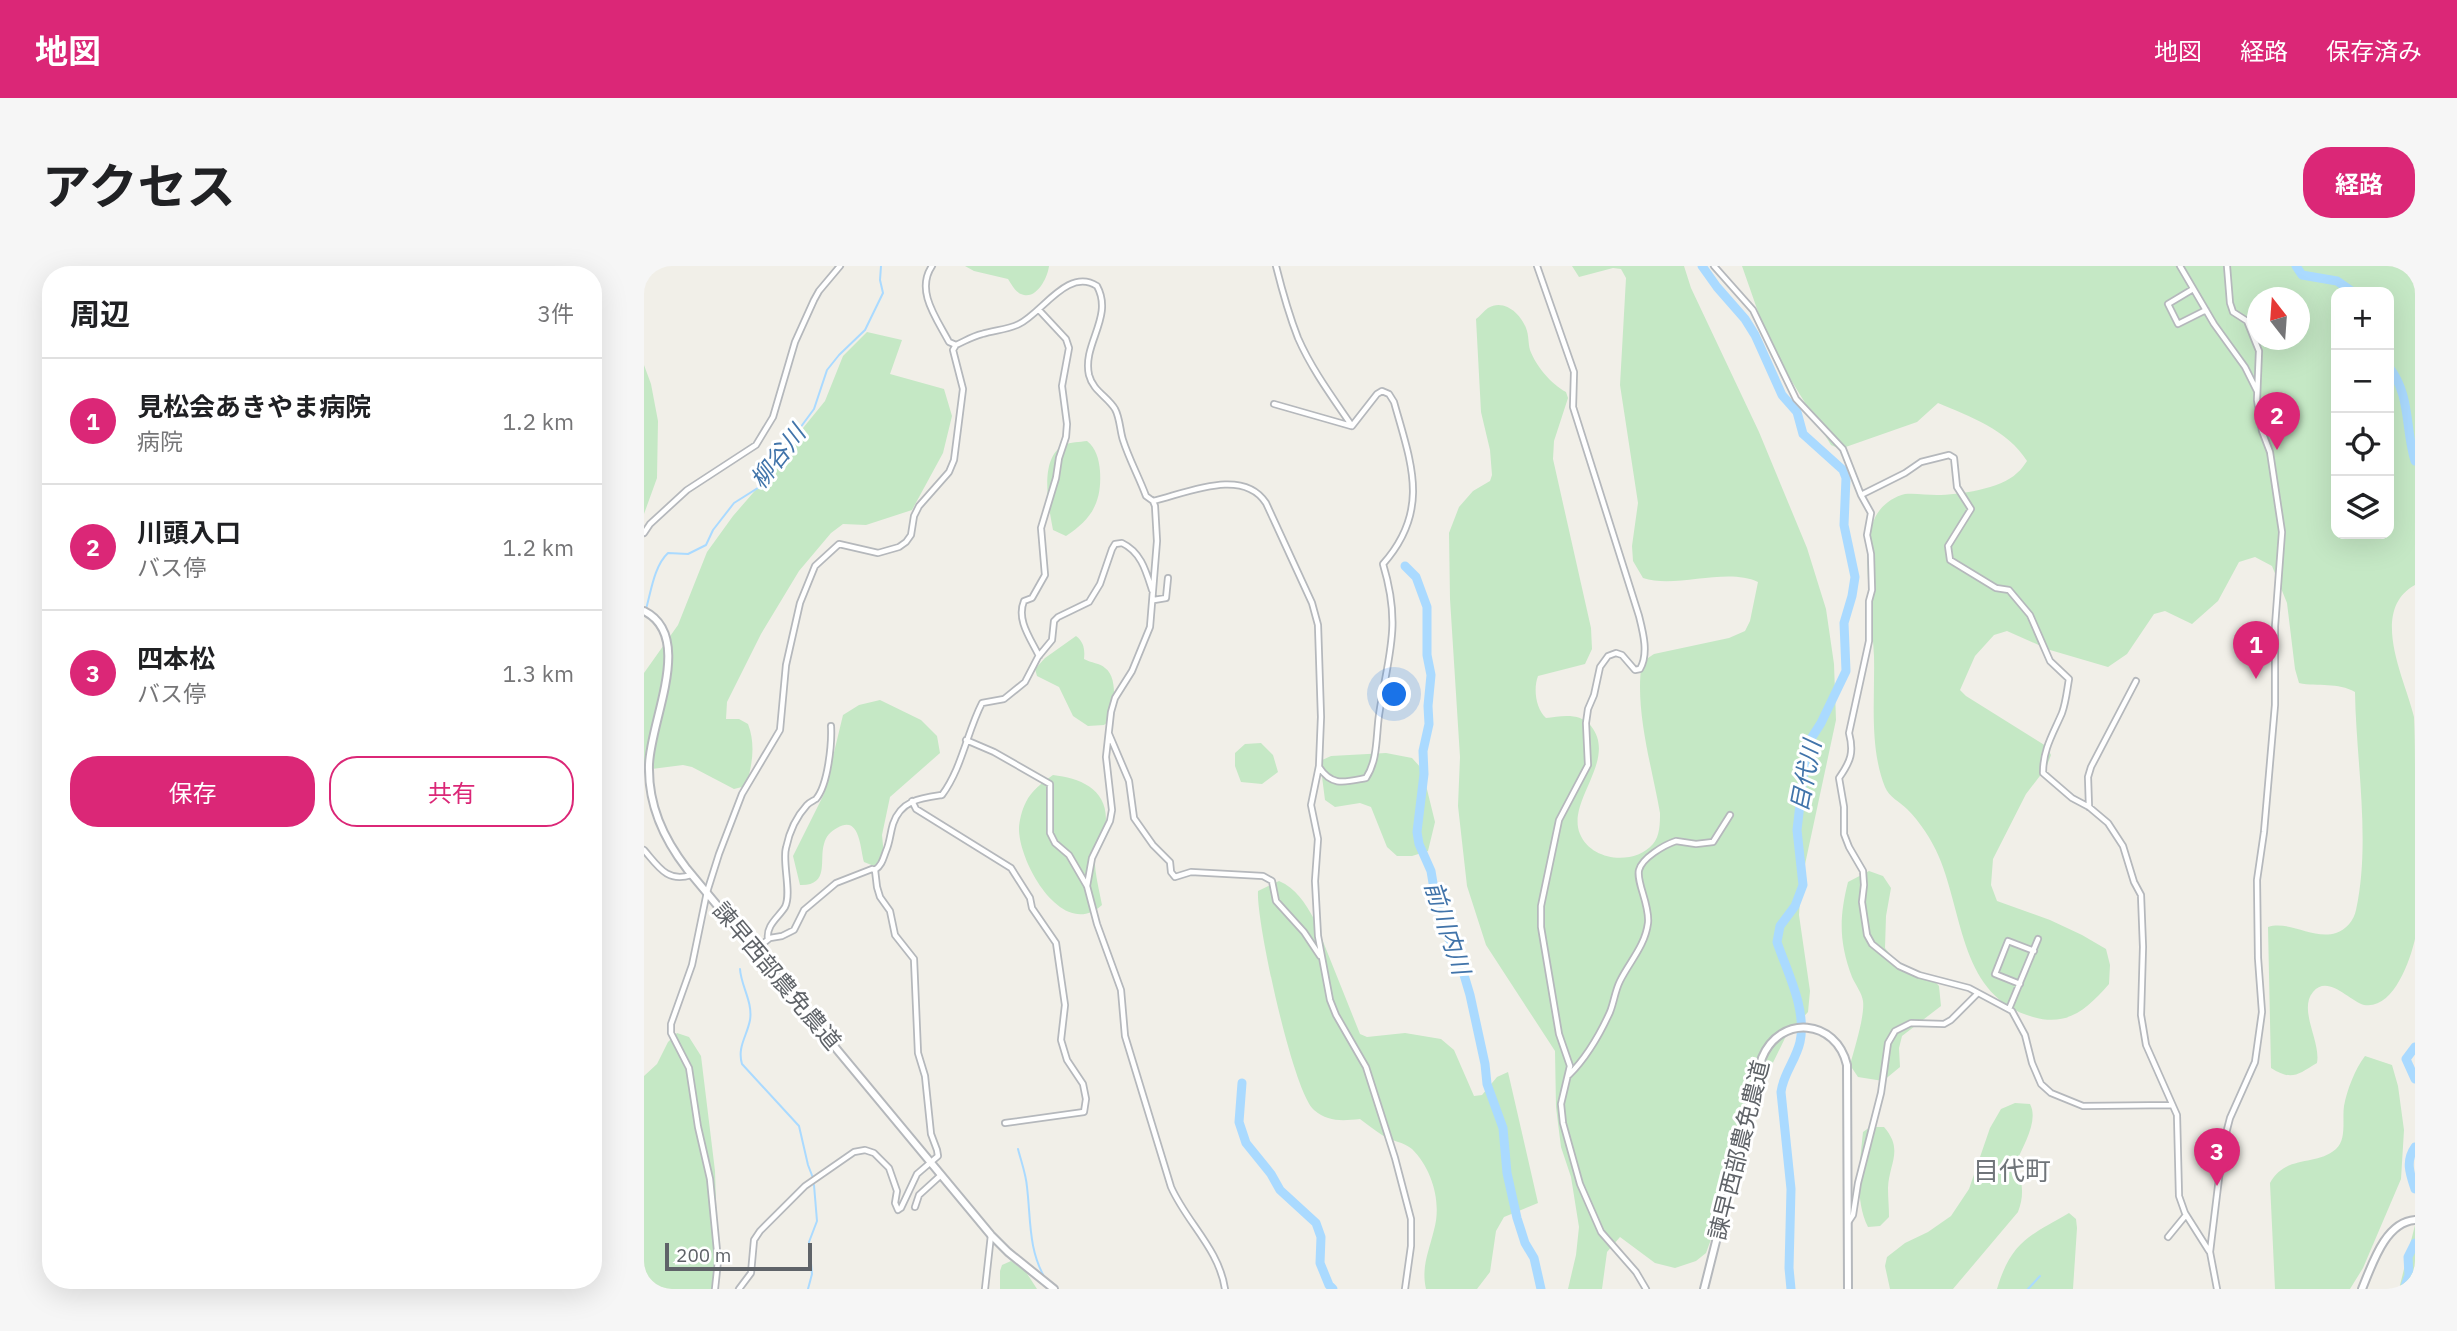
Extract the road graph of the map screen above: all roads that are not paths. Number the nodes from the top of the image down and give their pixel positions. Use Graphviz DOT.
graph roads {
  1 [pos="840,266"];
  2 [pos="932,266"];
  3 [pos="1276,266"];
  4 [pos="1537,266"];
  5 [pos="1714,266"];
  6 [pos="2180,266"];
  7 [pos="2227,266"];
  8 [pos="2193,289"];
  9 [pos="1039,310"];
  10 [pos="2206,310"];
  11 [pos="956,345"];
  12 [pos="2257,392"];
  13 [pos="1274,404"];
  14 [pos="1352,426"];
  15 [pos="1861,495"];
  16 [pos="1153,501"];
  17 [pos="644,533"];
  18 [pos="1168,578"];
  19 [pos="1153,594"];
  20 [pos="1154,600"];
  21 [pos="644,611"];
  22 [pos="1039,656"];
  23 [pos="2136,681"];
  24 [pos="831,726"];
  25 [pos="1109,733"];
  26 [pos="966,740"];
  27 [pos="1319,766"];
  28 [pos="912,801"];
  29 [pos="2089,807"];
  30 [pos="1730,814"];
  31 [pos="644,850"];
  32 [pos="875,870"];
  33 [pos="692,874"];
  34 [pos="1087,886"];
  35 [pos="707,892"];
  36 [pos="768,939"];
  37 [pos="2038,939"];
  38 [pos="755,950"];
  39 [pos="2034,951"];
  40 [pos="1322,958"];
  41 [pos="2020,984"];
  42 [pos="1977,994"];
  43 [pos="2009,1009"];
  44 [pos="1566,1078"];
  45 [pos="2172,1105"];
  46 [pos="1005,1123"];
  47 [pos="932,1162"];
  48 [pos="942,1174"];
  49 [pos="915,1207"];
  50 [pos="2186,1215"];
  51 [pos="2415,1220"];
  52 [pos="1847,1224"];
  53 [pos="991,1235"];
  54 [pos="2168,1237"];
  55 [pos="2210,1252"];
  56 [pos="715,1289"];
  57 [pos="739,1289"];
  58 [pos="985,1289"];
  59 [pos="1054,1289"];
  60 [pos="1225,1289"];
  61 [pos="1405,1289"];
  62 [pos="1646,1289"];
  63 [pos="1704,1289"];
  64 [pos="1848,1289"];
  65 [pos="2217,1289"];
  66 [pos="2362,1289"];
  1 -- 17 [label="street"];
  2 -- 11 [label="street"];
  3 -- 14 [label="street"];
  4 -- 44 [label="street"];
  5 -- 15 [label="street"];
  6 -- 8 [label="street"];
  7 -- 12 [label="street"];
  8 -- 10 [label="street"];
  8 -- 10 [label="street"];
  9 -- 11 [label="street"];
  9 -- 16 [label="street"];
  9 -- 22 [label="street"];
  10 -- 12 [label="street"];
  11 -- 35 [label="street"];
  12 -- 55 [label="street"];
  13 -- 14 [label="street"];
  14 -- 27 [label="street"];
  15 -- 29 [label="street"];
  15 -- 42 [label="street"];
  16 -- 19 [label="street"];
  16 -- 27 [label="street"];
  18 -- 20 [label="street"];
  19 -- 20 [label="street"];
  19 -- 22 [label="street"];
  20 -- 25 [label="street"];
  21 -- 33 [label="street, 諫早西部農免農道"];
  22 -- 26 [label="street"];
  23 -- 29 [label="street"];
  24 -- 36 [label="street"];
  25 -- 34 [label="street"];
  25 -- 40 [label="street"];
  26 -- 28 [label="street"];
  26 -- 34 [label="street"];
  27 -- 40 [label="street"];
  28 -- 32 [label="street"];
  28 -- 46 [label="street"];
  29 -- 45 [label="street"];
  30 -- 44 [label="street"];
  31 -- 33 [label="street"];
  32 -- 36 [label="street"];
  32 -- 47 [label="street"];
  33 -- 35 [label="street, 諫早西部農免農道"];
  34 -- 60 [label="street"];
  35 -- 38 [label="street, 諫早西部農免農道"];
  35 -- 56 [label="street"];
  36 -- 38 [label="street"];
  37 -- 39 [label="street"];
  38 -- 47 [label="street, 諫早西部農免農道"];
  39 -- 41 [label="street"];
  39 -- 41 [label="street"];
  40 -- 61 [label="street"];
  41 -- 43 [label="street"];
  42 -- 43 [label="street"];
  42 -- 52 [label="street"];
  43 -- 45 [label="street"];
  44 -- 62 [label="street"];
  45 -- 50 [label="street"];
  47 -- 48 [label="street, 諫早西部農免農道"];
  47 -- 57 [label="street"];
  48 -- 49 [label="street"];
  48 -- 53 [label="street, 諫早西部農免農道"];
  50 -- 54 [label="street"];
  50 -- 55 [label="street"];
  51 -- 66 [label="street"];
  52 -- 63 [label="street, 諫早西部農免農道"];
  52 -- 64 [label="street, 諫早西部農免農道"];
  53 -- 58 [label="street"];
  53 -- 59 [label="street, 諫早西部農免農道"];
  55 -- 65 [label="street"];
}
